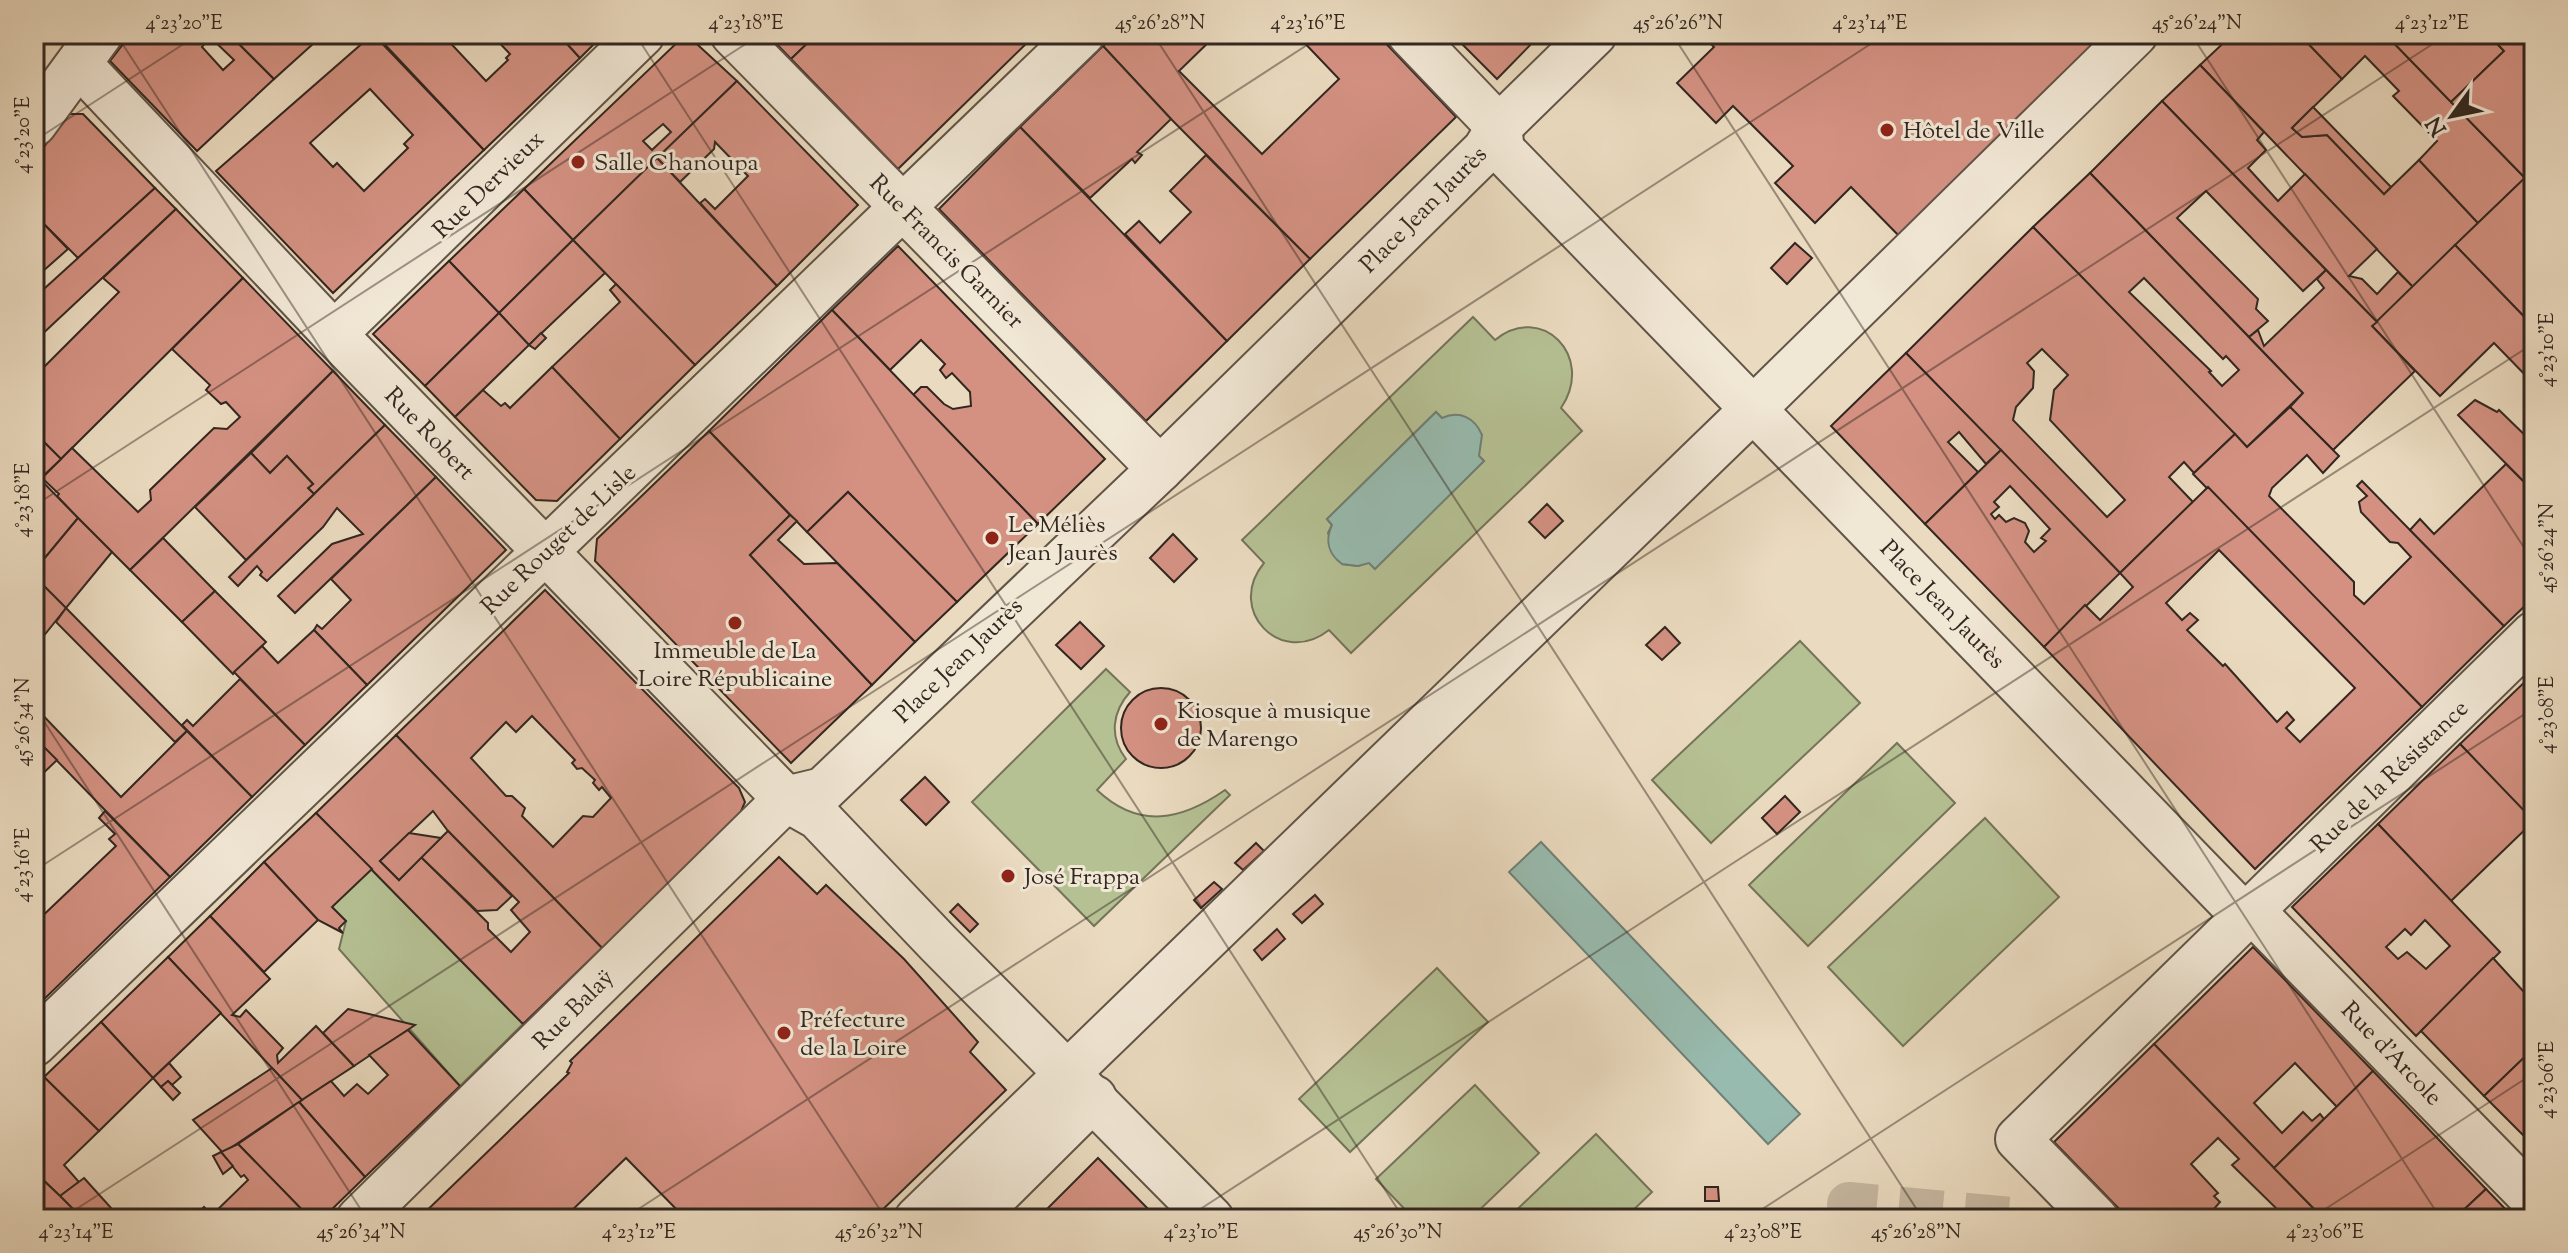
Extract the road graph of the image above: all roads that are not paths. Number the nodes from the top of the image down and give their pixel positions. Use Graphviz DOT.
graph roads {
  1 [pos="642,34"];
  2 [pos="733,34"];
  3 [pos="1082,34"];
  4 [pos="1410,34"];
  5 [pos="1594,34"];
  6 [pos="2135,34"];
  7 [pos="2162,34"];
  8 [pos="89,49"];
  9 [pos="34,124"];
  10 [pos="1499,127"];
  11 [pos="903,207"];
  12 [pos="334,334"];
  13 [pos="1760,415"];
  14 [pos="1160,469"];
  15 [pos="545,552"];
  16 [pos="2534,634"];
  17 [pos="786,799"];
  18 [pos="2245,917"];
  19 [pos="34,1044"];
  20 [pos="1081,1085"];
  21 [pos="2534,1200"];
  22 [pos="359,1219"];
  23 [pos="917,1219"];
  24 [pos="945,1219"];
  25 [pos="972,1219"];
  26 [pos="1211,1219"];
  27 [pos="2096,1219"];
  1 -- 12 [label="street, Rue Dervieux"];
  2 -- 11 [label="street, Rue Francis Garnier"];
  3 -- 11 [label="street, Rue Rouget de Lisle"];
  4 -- 10 [label="street"];
  5 -- 10 [label="street"];
  6 -- 13 [label="street"];
  7 -- 13 [label="street"];
  8 -- 9 [label="street"];
  8 -- 12 [label="street, Rue Robert"];
  10 -- 13 [label="street, Place Jean Jaurès"];
  10 -- 14 [label="street, Place Jean Jaurès"];
  11 -- 14 [label="street, Rue Francis Garnier"];
  11 -- 15 [label="street, Rue Rouget de Lisle"];
  12 -- 15 [label="street, Rue Robert"];
  13 -- 18 [label="street, Place Jean Jaurès"];
  13 -- 20 [label="street"];
  14 -- 17 [label="street, Place Jean Jaurès"];
  15 -- 17 [label="street, Rue Robert"];
  15 -- 19 [label="street, Rue Rouget de Lisle"];
  16 -- 18 [label="street, Rue de la Résistance"];
  17 -- 20 [label="street"];
  17 -- 22 [label="street, Rue Balaÿ"];
  18 -- 21 [label="street, Rue d'Arcole"];
  18 -- 27 [label="street"];
  20 -- 23 [label="street"];
  20 -- 24 [label="street"];
  20 -- 25 [label="street"];
  20 -- 26 [label="street"];
}
